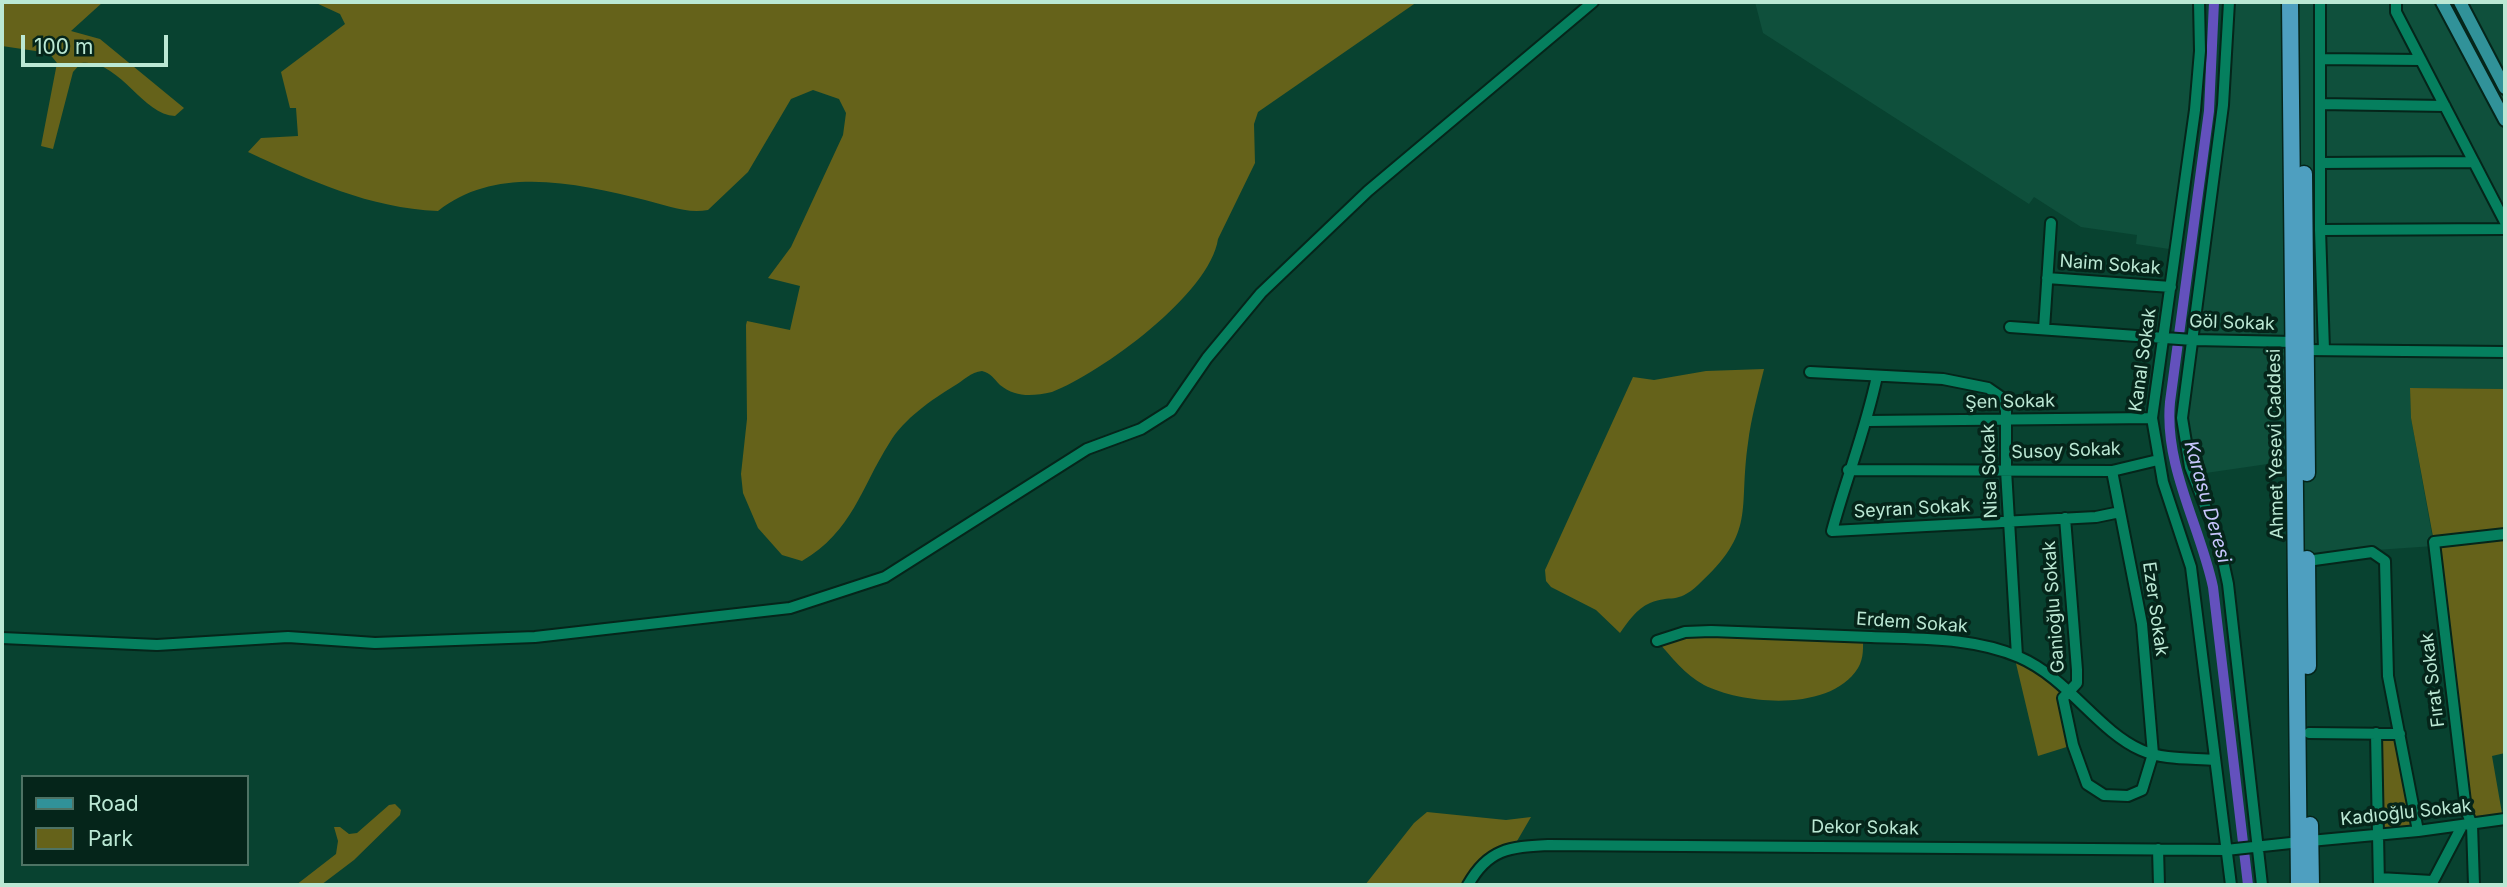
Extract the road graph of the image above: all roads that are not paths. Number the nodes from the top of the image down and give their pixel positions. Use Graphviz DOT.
graph roads {
  1 [pos="1593,2"];
  2 [pos="2199,2"];
  3 [pos="2229,2"];
  4 [pos="2290,2"];
  5 [pos="2301,2"];
  6 [pos="2320,2"];
  7 [pos="2396,2"];
  8 [pos="2442,2"];
  9 [pos="2460,2"];
  10 [pos="2320,59"];
  11 [pos="2421,61"];
  12 [pos="2505,88"];
  13 [pos="2320,104"];
  14 [pos="2445,106"];
  15 [pos="2505,120"];
  16 [pos="2474,162"];
  17 [pos="2320,163"];
  18 [pos="2505,222"];
  19 [pos="2050,223"];
  20 [pos="2505,229"];
  21 [pos="2320,230"];
  22 [pos="2047,278"];
  23 [pos="2171,286"];
  24 [pos="2010,327"];
  25 [pos="2044,329"];
  26 [pos="2164,338"];
  27 [pos="2193,340"];
  28 [pos="2300,346"];
  29 [pos="2325,351"];
  30 [pos="2505,352"];
  31 [pos="1810,372"];
  32 [pos="1877,376"];
  33 [pos="2152,418"];
  34 [pos="2006,419"];
  35 [pos="1868,421"];
  36 [pos="2158,460"];
  37 [pos="1848,470"];
  38 [pos="2006,470"];
  39 [pos="2112,471"];
  40 [pos="2120,512"];
  41 [pos="2065,518"];
  42 [pos="2009,521"];
  43 [pos="2505,534"];
  44 [pos="2307,561"];
  45 [pos="2,638"];
  46 [pos="1657,641"];
  47 [pos="2017,656"];
  48 [pos="2071,690"];
  49 [pos="2309,733"];
  50 [pos="2376,733"];
  51 [pos="2400,734"];
  52 [pos="2153,754"];
  53 [pos="2215,760"];
  54 [pos="2505,819"];
  55 [pos="2467,826"];
  56 [pos="2418,831"];
  57 [pos="2378,835"];
  58 [pos="2305,841"];
  59 [pos="2259,846"];
  60 [pos="2158,849"];
  61 [pos="2225,850"];
  62 [pos="2379,882"];
  63 [pos="2431,883"];
  64 [pos="1468,885"];
  65 [pos="2159,885"];
  66 [pos="2231,885"];
  67 [pos="2262,885"];
  68 [pos="2299,885"];
  69 [pos="2311,885"];
  70 [pos="2474,885"];
  1 -- 45 [label="street"];
  2 -- 23 [label="street, Kanal Sokak"];
  3 -- 27 [label="street"];
  4 -- 28 [label="highway, Ahmet Yesevi Caddesi"];
  5 -- 28 [label="highway, Ahmet Yesevi Caddesi"];
  6 -- 10 [label="street"];
  7 -- 11 [label="street"];
  8 -- 15 [label="main road"];
  9 -- 12 [label="main road"];
  10 -- 11 [label="street"];
  10 -- 13 [label="street"];
  11 -- 14 [label="street"];
  13 -- 14 [label="street"];
  13 -- 17 [label="street"];
  14 -- 16 [label="street"];
  16 -- 17 [label="street"];
  16 -- 18 [label="street"];
  17 -- 21 [label="street"];
  19 -- 22 [label="street"];
  20 -- 21 [label="street"];
  21 -- 29 [label="street"];
  22 -- 23 [label="street, Naim Sokak"];
  22 -- 25 [label="street"];
  23 -- 26 [label="street, Kanal Sokak"];
  24 -- 25 [label="street, Göl Sokak"];
  25 -- 26 [label="street, Göl Sokak"];
  26 -- 27 [label="street, Göl Sokak"];
  26 -- 33 [label="street, Kanal Sokak"];
  27 -- 28 [label="street, Göl Sokak"];
  27 -- 59 [label="street"];
  28 -- 29 [label="street, Göl Sokak"];
  28 -- 44 [label="highway, Ahmet Yesevi Caddesi"];
  28 -- 58 [label="highway, Ahmet Yesevi Caddesi"];
  29 -- 30 [label="street, Göl Sokak"];
  31 -- 32 [label="street, Nisa Sokak"];
  32 -- 34 [label="street, Nisa Sokak"];
  32 -- 35 [label="street"];
  33 -- 34 [label="street, Şen Sokak"];
  33 -- 36 [label="street, Kanal Sokak"];
  34 -- 35 [label="street, Şen Sokak"];
  34 -- 38 [label="street, Nisa Sokak"];
  35 -- 37 [label="street"];
  36 -- 39 [label="street, Susoy Sokak"];
  36 -- 53 [label="street, Kanal Sokak"];
  37 -- 38 [label="street, Susoy Sokak"];
  37 -- 42 [label="street, Seyran Sokak"];
  38 -- 39 [label="street, Susoy Sokak"];
  38 -- 42 [label="street, Nisa Sokak"];
  39 -- 40 [label="street, Ezer Sokak"];
  40 -- 41 [label="street, Seyran Sokak"];
  40 -- 52 [label="street, Ezer Sokak"];
  41 -- 42 [label="street, Seyran Sokak"];
  41 -- 48 [label="street, Ganioğlu Sokak"];
  42 -- 47 [label="street, Nisa Sokak"];
  43 -- 55 [label="street, Fırat Sokak"];
  44 -- 49 [label="highway, Ahmet Yesevi Caddesi"];
  44 -- 51 [label="street"];
  46 -- 47 [label="street, Erdem Sokak"];
  47 -- 48 [label="street, Erdem Sokak"];
  48 -- 52 [label="street, Erdem Sokak"];
  48 -- 52 [label="street, Ganioğlu Sokak"];
  49 -- 50 [label="street"];
  49 -- 58 [label="highway, Ahmet Yesevi Caddesi"];
  50 -- 51 [label="street"];
  50 -- 57 [label="street"];
  51 -- 56 [label="street"];
  52 -- 53 [label="street, Erdem Sokak"];
  53 -- 61 [label="street, Kanal Sokak"];
  54 -- 55 [label="street, Kadıoğlu Sokak"];
  55 -- 56 [label="street, Kadıoğlu Sokak"];
  55 -- 63 [label="street"];
  55 -- 70 [label="street, Fırat Sokak"];
  56 -- 57 [label="street, Kadıoğlu Sokak"];
  57 -- 58 [label="street, Kadıoğlu Sokak"];
  57 -- 62 [label="street"];
  58 -- 59 [label="street, Kadıoğlu Sokak"];
  58 -- 68 [label="highway, Ahmet Yesevi Caddesi"];
  58 -- 69 [label="highway, Ahmet Yesevi Caddesi"];
  59 -- 61 [label="street, Dekor Sokak"];
  59 -- 67 [label="street"];
  60 -- 61 [label="street, Dekor Sokak"];
  60 -- 64 [label="street, Dekor Sokak"];
  60 -- 65 [label="street"];
  61 -- 66 [label="street, Kanal Sokak"];
  62 -- 63 [label="street"];
}
